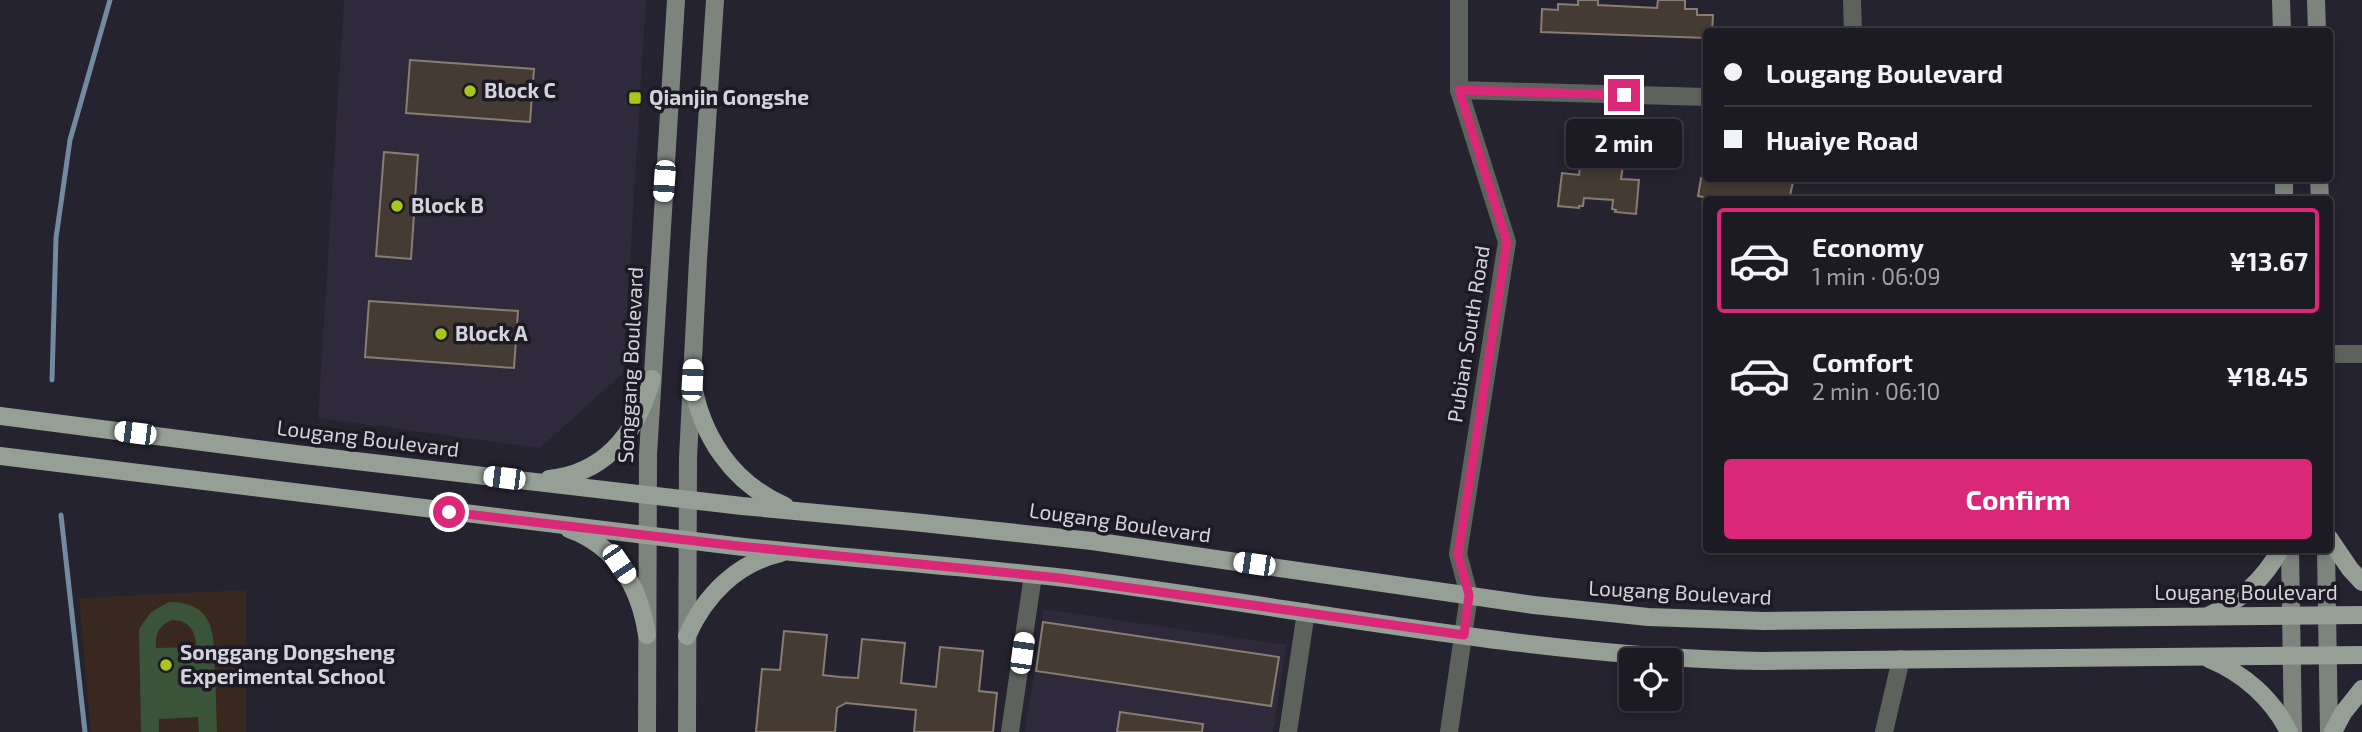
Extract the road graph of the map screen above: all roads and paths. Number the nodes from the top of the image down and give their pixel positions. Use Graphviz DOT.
graph roads {
  1 [pos="676,0"];
  2 [pos="715,0"];
  3 [pos="1459,0"];
  4 [pos="1852,0"];
  5 [pos="2281,0"];
  6 [pos="2316,0"];
  7 [pos="1853,28"];
  8 [pos="2282,28"];
  9 [pos="2317,28"];
  10 [pos="1459,90"];
  11 [pos="1703,97"];
  12 [pos="2333,354"];
  13 [pos="2362,354"];
  14 [pos="652,379"];
  15 [pos="692,380"];
  16 [pos="0,416"];
  17 [pos="0,456"];
  18 [pos="530,481"];
  19 [pos="648,495"];
  20 [pos="688,500"];
  21 [pos="798,511"];
  22 [pos="528,521"];
  23 [pos="648,535"];
  24 [pos="688,540"];
  25 [pos="2333,544"];
  26 [pos="792,551"];
  27 [pos="2278,553"];
  28 [pos="2290,553"];
  29 [pos="2326,553"];
  30 [pos="1033,575"];
  31 [pos="2362,582"];
  32 [pos="1469,595"];
  33 [pos="1306,612"];
  34 [pos="2362,615"];
  35 [pos="2291,616"];
  36 [pos="2327,616"];
  37 [pos="2205,617"];
  38 [pos="647,635"];
  39 [pos="1464,635"];
  40 [pos="687,636"];
  41 [pos="2362,655"];
  42 [pos="2292,656"];
  43 [pos="2327,656"];
  44 [pos="2206,657"];
  45 [pos="1901,659"];
  46 [pos="2362,689"];
  47 [pos="647,732"];
  48 [pos="687,732"];
  49 [pos="1010,732"];
  50 [pos="1288,732"];
  51 [pos="1449,732"];
  52 [pos="1884,732"];
  53 [pos="2291,732"];
  54 [pos="2331,732"];
  1 -- 14 [label="main road, Songgang Boulevard"];
  2 -- 15 [label="main road"];
  3 -- 10 [label="street, Pubian South Road"];
  4 -- 7 [label="street"];
  5 -- 8 [label="main road"];
  6 -- 9 [label="main road"];
  10 -- 11 [label="street"];
  10 -- 32 [label="street, Pubian South Road"];
  12 -- 13 [label="street"];
  14 -- 18 [label="main road"];
  14 -- 19 [label="main road, Songgang Boulevard"];
  15 -- 20 [label="main road"];
  15 -- 21 [label="main road"];
  16 -- 18 [label="main road, Lougang Boulevard"];
  17 -- 22 [label="main road"];
  18 -- 19 [label="main road, Lougang Boulevard"];
  19 -- 20 [label="main road, Lougang Boulevard"];
  19 -- 23 [label="main road, Songgang Boulevard"];
  20 -- 21 [label="main road, Lougang Boulevard"];
  20 -- 24 [label="main road"];
  21 -- 32 [label="main road, Lougang Boulevard"];
  22 -- 23 [label="main road"];
  22 -- 38 [label="main road"];
  23 -- 24 [label="main road"];
  23 -- 38 [label="main road, Songgang Boulevard"];
  24 -- 26 [label="main road"];
  24 -- 40 [label="main road"];
  25 -- 31 [label="main road"];
  26 -- 30 [label="main road"];
  26 -- 40 [label="main road"];
  27 -- 37 [label="main road"];
  28 -- 35 [label="main road"];
  29 -- 36 [label="main road"];
  30 -- 33 [label="main road"];
  30 -- 49 [label="street"];
  32 -- 37 [label="main road, Lougang Boulevard"];
  32 -- 39 [label="street"];
  33 -- 39 [label="main road"];
  33 -- 50 [label="street"];
  34 -- 36 [label="main road, Lougang Boulevard"];
  35 -- 36 [label="main road, Lougang Boulevard"];
  35 -- 37 [label="main road, Lougang Boulevard"];
  35 -- 42 [label="main road"];
  36 -- 43 [label="main road"];
  38 -- 47 [label="main road, Songgang Boulevard"];
  39 -- 45 [label="main road"];
  39 -- 51 [label="street"];
  40 -- 48 [label="main road"];
  41 -- 43 [label="main road"];
  42 -- 43 [label="main road"];
  42 -- 44 [label="main road"];
  42 -- 53 [label="main road"];
  43 -- 54 [label="main road"];
  44 -- 45 [label="main road"];
  44 -- 53 [label="main road"];
  45 -- 52 [label="street"];
  46 -- 54 [label="main road"];
}
